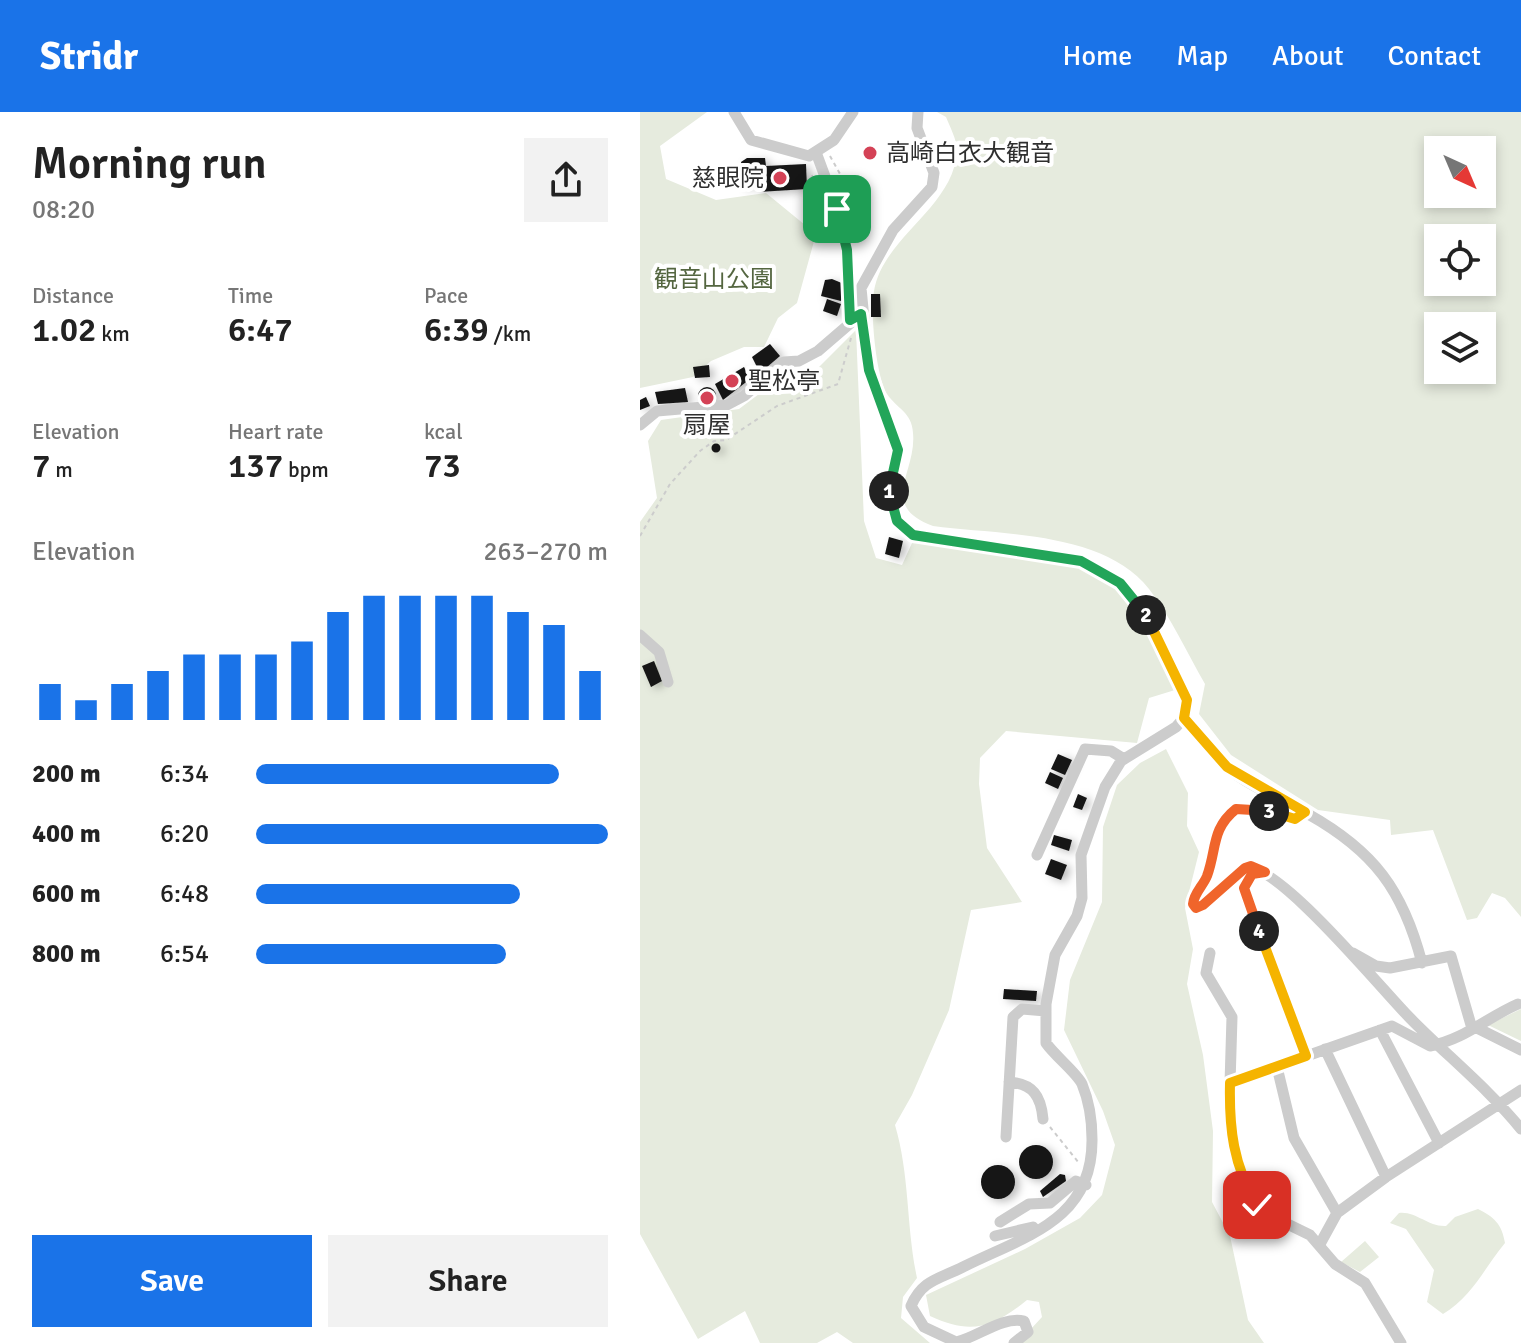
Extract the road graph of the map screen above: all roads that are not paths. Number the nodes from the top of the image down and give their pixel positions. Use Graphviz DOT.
graph roads {
  1 [pos="734,112"];
  2 [pos="853,112"];
  3 [pos="918,112"];
  4 [pos="823,155"];
  5 [pos="855,321"];
  6 [pos="640,425"];
  7 [pos="640,635"];
  8 [pos="668,682"];
  9 [pos="1184,718"];
  10 [pos="1124,759"];
  11 [pos="1305,812"];
  12 [pos="1037,855"];
  13 [pos="1265,872"];
  14 [pos="1348,951"];
  15 [pos="1210,953"];
  16 [pos="1422,963"];
  17 [pos="1518,1004"];
  18 [pos="1046,1011"];
  19 [pos="1478,1027"];
  20 [pos="1380,1030"];
  21 [pos="1440,1044"];
  22 [pos="1325,1049"];
  23 [pos="1521,1050"];
  24 [pos="1306,1056"];
  25 [pos="1277,1067"];
  26 [pos="1009,1082"];
  27 [pos="1230,1083"];
  28 [pos="1521,1090"];
  29 [pos="1501,1105"];
  30 [pos="1043,1119"];
  31 [pos="1521,1129"];
  32 [pos="1006,1137"];
  33 [pos="1439,1143"];
  34 [pos="1386,1177"];
  35 [pos="1088,1181"];
  36 [pos="1337,1213"];
  37 [pos="1000,1222"];
  38 [pos="1041,1227"];
  39 [pos="995,1236"];
  40 [pos="1320,1244"];
  41 [pos="1014,1343"];
  42 [pos="1401,1343"];
  1 -- 4 [label="street"];
  2 -- 4 [label="street"];
  3 -- 5 [label="street"];
  4 -- 5 [label="street"];
  5 -- 6 [label="street"];
  5 -- 9 [label="street"];
  7 -- 8 [label="street"];
  9 -- 10 [label="street"];
  9 -- 11 [label="street"];
  10 -- 12 [label="street"];
  10 -- 18 [label="street"];
  11 -- 13 [label="street"];
  11 -- 16 [label="street"];
  13 -- 14 [label="street"];
  13 -- 24 [label="street"];
  14 -- 16 [label="street"];
  14 -- 21 [label="street"];
  15 -- 27 [label="street"];
  16 -- 19 [label="street"];
  17 -- 19 [label="street"];
  18 -- 26 [label="street"];
  18 -- 35 [label="street"];
  19 -- 21 [label="street"];
  19 -- 23 [label="street"];
  20 -- 21 [label="street"];
  20 -- 22 [label="street"];
  20 -- 33 [label="street"];
  21 -- 29 [label="street"];
  22 -- 24 [label="street"];
  22 -- 34 [label="street"];
  24 -- 25 [label="street"];
  25 -- 27 [label="street"];
  25 -- 36 [label="street"];
  26 -- 30 [label="street"];
  26 -- 32 [label="street"];
  27 -- 40 [label="street"];
  28 -- 29 [label="street"];
  29 -- 31 [label="street"];
  29 -- 33 [label="street"];
  33 -- 34 [label="street"];
  34 -- 36 [label="street"];
  35 -- 37 [label="street"];
  35 -- 38 [label="street"];
  36 -- 40 [label="street"];
  38 -- 39 [label="street"];
  38 -- 41 [label="street"];
  40 -- 42 [label="street"];
}
